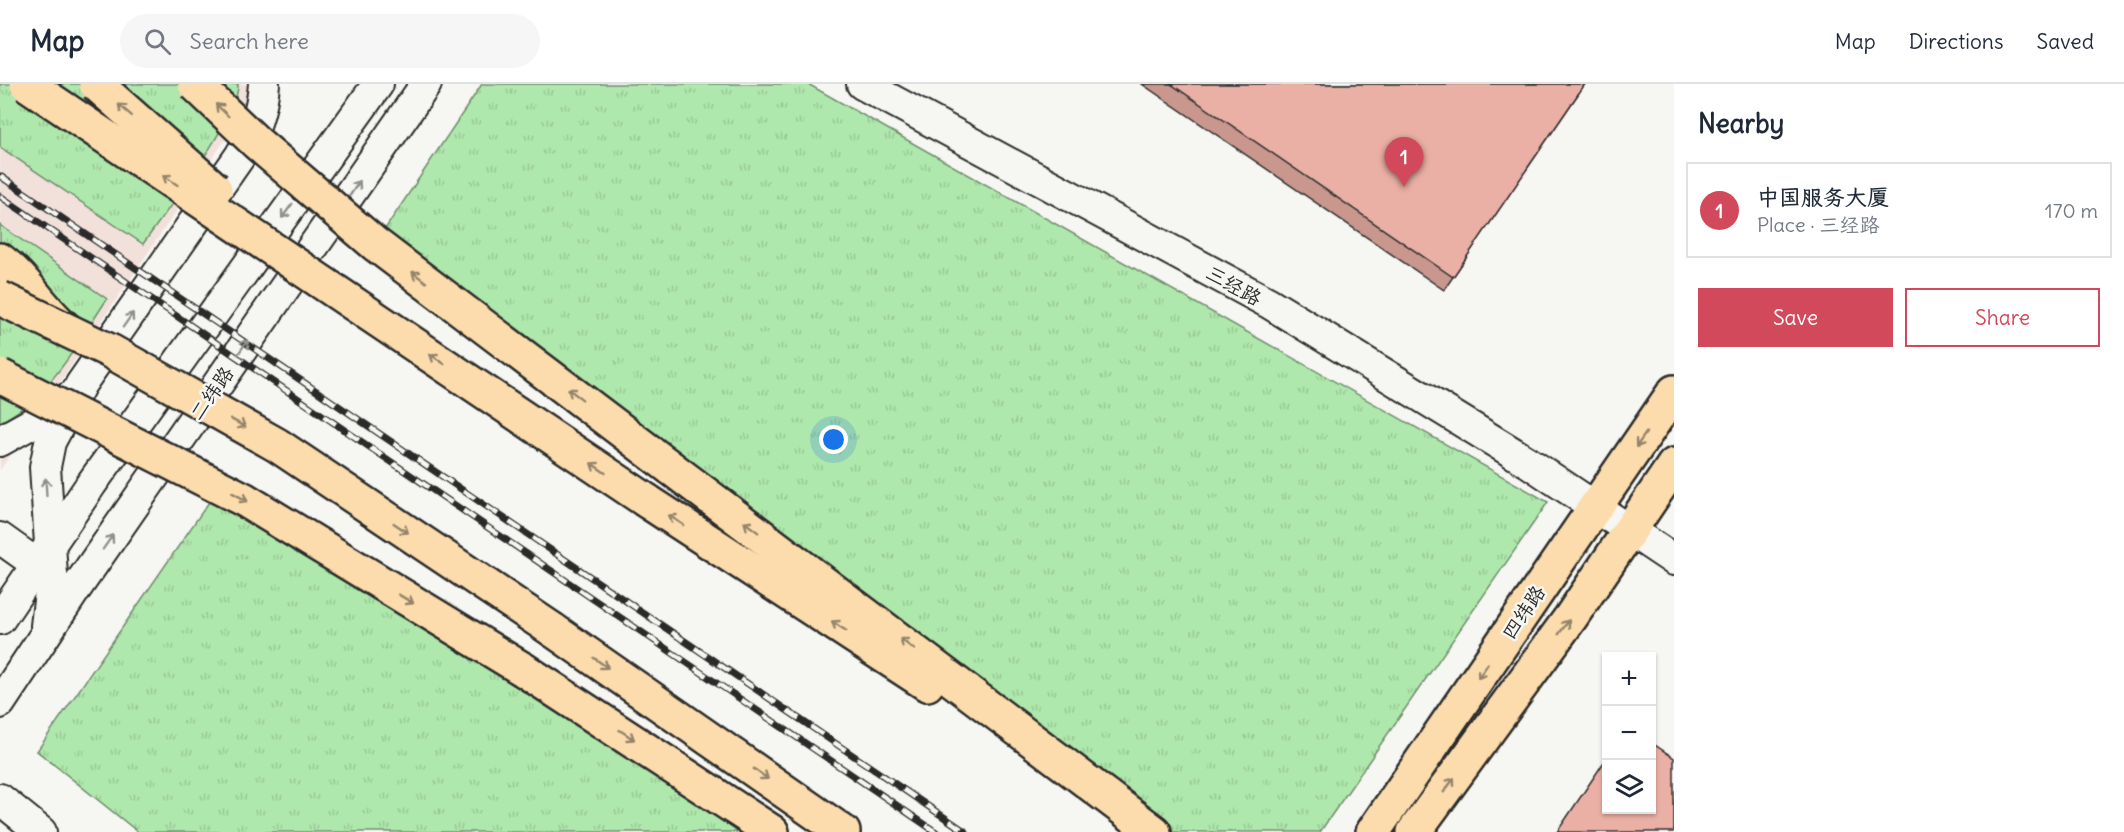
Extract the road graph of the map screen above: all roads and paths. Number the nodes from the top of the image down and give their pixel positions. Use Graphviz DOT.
graph roads {
  1 [pos="27,84"];
  2 [pos="96,84"];
  3 [pos="195,84"];
  4 [pos="264,84"];
  5 [pos="378,84"];
  6 [pos="426,84"];
  7 [pos="862,84"];
  8 [pos="0,260"];
  9 [pos="311,274"];
  10 [pos="0,298"];
  11 [pos="66,329"];
  12 [pos="0,376"];
  13 [pos="81,384"];
  14 [pos="1674,392"];
  15 [pos="0,441"];
  16 [pos="1674,465"];
  17 [pos="1595,507"];
  18 [pos="1629,530"];
  19 [pos="0,538"];
  20 [pos="1674,560"];
  21 [pos="54,569"];
  22 [pos="0,619"];
  23 [pos="0,703"];
  24 [pos="0,799"];
  25 [pos="41,832"];
  26 [pos="772,832"];
  27 [pos="843,832"];
  28 [pos="1153,832"];
  29 [pos="1373,832"];
  30 [pos="1414,832"];
  9 -- 1 [label="main road, one-way, bridge"];
  9 -- 2 [label="main road, one-way, bridge"];
  28 -- 3 [label="main road, one-way, bridge"];
  13 -- 4 [label="main road, one-way"];
  5 -- 21 [label="main road, 二纬路, one-way"];
  21 -- 6 [label="main road, 二纬路, one-way"];
  7 -- 17 [label="main road, 三经路"];
  8 -- 11 [label="main road, bridge"];
  28 -- 9 [label="main road, one-way, bridge"];
  10 -- 11 [label="main road, bridge"];
  11 -- 27 [label="main road, one-way, bridge"];
  12 -- 26 [label="main road, one-way, bridge"];
  13 -- 15 [label="main road"];
  21 -- 13 [label="main road, one-way"];
  14 -- 17 [label="main road, 四纬路, one-way"];
  16 -- 18 [label="main road, 四纬路"];
  17 -- 18 [label="main road, 三经路"];
  17 -- 29 [label="main road, 四纬路, one-way"];
  18 -- 20 [label="main road, 三经路"];
  30 -- 18 [label="main road, 四纬路, one-way"];
  19 -- 21 [label="main road"];
  21 -- 22 [label="main road, 二纬路"];
  21 -- 23 [label="main road, 二纬路"];
  24 -- 25 [label="main road"];
}
